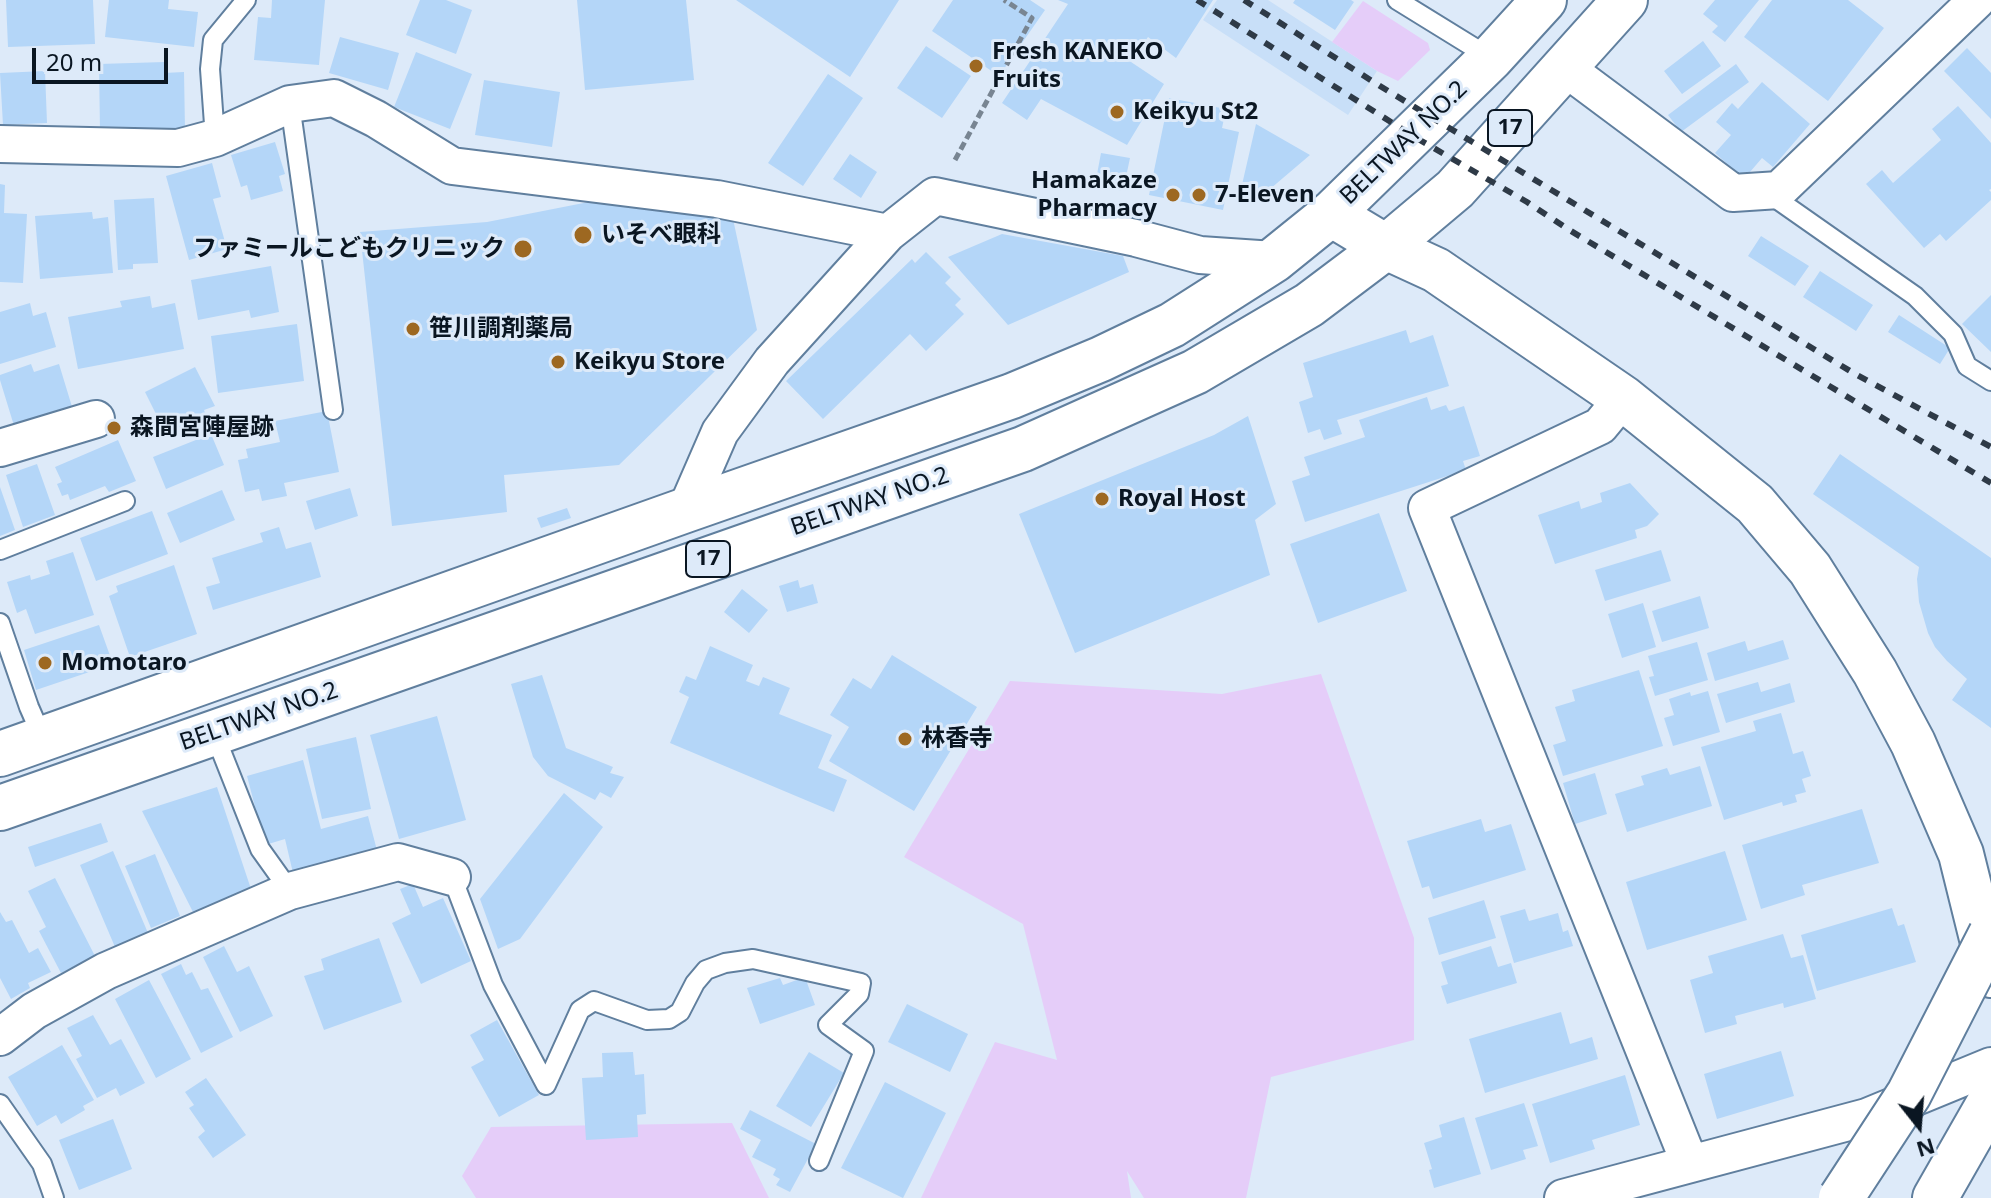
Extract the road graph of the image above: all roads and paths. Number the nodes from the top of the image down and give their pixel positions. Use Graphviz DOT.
graph roads {
  1 [pos="246,0"];
  2 [pos="1004,0"];
  3 [pos="1397,0"];
  4 [pos="1544,0"];
  5 [pos="1625,0"];
  6 [pos="1977,0"];
  7 [pos="1491,58"];
  8 [pos="1564,67"];
  9 [pos="290,104"];
  10 [pos="215,138"];
  11 [pos="0,144"];
  12 [pos="1766,191"];
  13 [pos="935,196"];
  14 [pos="1331,214"];
  15 [pos="888,233"];
  16 [pos="1386,247"];
  17 [pos="1274,260"];
  18 [pos="1991,381"];
  19 [pos="1623,398"];
  20 [pos="333,410"];
  21 [pos="96,419"];
  22 [pos="0,448"];
  23 [pos="125,501"];
  24 [pos="686,510"];
  25 [pos="0,550"];
  26 [pos="0,623"];
  27 [pos="214,733"];
  28 [pos="43,739"];
  29 [pos="0,754"];
  30 [pos="0,808"];
  31 [pos="452,877"];
  32 [pos="290,891"];
  33 [pos="1991,934"];
  34 [pos="1991,977"];
  35 [pos="0,1037"];
  36 [pos="1991,1066"];
  37 [pos="1991,1100"];
  38 [pos="0,1104"];
  39 [pos="819,1161"];
  40 [pos="1690,1164"];
  41 [pos="54,1198"];
  42 [pos="1563,1198"];
  43 [pos="1841,1198"];
  44 [pos="1935,1198"];
  1 -- 10 [label="lane"];
  2 -- 13 [label="path"];
  3 -- 7 [label="lane"];
  4 -- 7 [label="main road, BELTWAY NO.2 / 17"];
  5 -- 8 [label="main road, BELTWAY NO.2 / 17"];
  6 -- 12 [label="street"];
  7 -- 14 [label="main road, BELTWAY NO.2 / 17"];
  8 -- 12 [label="street"];
  8 -- 16 [label="main road, BELTWAY NO.2 / 17"];
  9 -- 10 [label="street"];
  9 -- 15 [label="street"];
  9 -- 20 [label="lane"];
  10 -- 11 [label="street"];
  12 -- 18 [label="lane"];
  13 -- 15 [label="street"];
  13 -- 17 [label="street"];
  14 -- 16 [label="main road"];
  14 -- 17 [label="main road, BELTWAY NO.2 / 17"];
  15 -- 24 [label="street"];
  16 -- 19 [label="main road"];
  16 -- 27 [label="main road, BELTWAY NO.2 / 17"];
  17 -- 24 [label="main road, BELTWAY NO.2 / 17"];
  19 -- 34 [label="main road"];
  19 -- 40 [label="street"];
  21 -- 22 [label="street"];
  23 -- 25 [label="lane"];
  24 -- 28 [label="main road, BELTWAY NO.2 / 17"];
  26 -- 28 [label="lane"];
  27 -- 30 [label="main road, BELTWAY NO.2 / 17"];
  27 -- 32 [label="lane"];
  28 -- 29 [label="main road, BELTWAY NO.2 / 17"];
  31 -- 32 [label="street"];
  31 -- 39 [label="lane"];
  32 -- 35 [label="street"];
  33 -- 43 [label="main road, bridge"];
  36 -- 40 [label="street"];
  37 -- 44 [label="main road"];
  38 -- 41 [label="lane"];
  40 -- 42 [label="street"];
}
